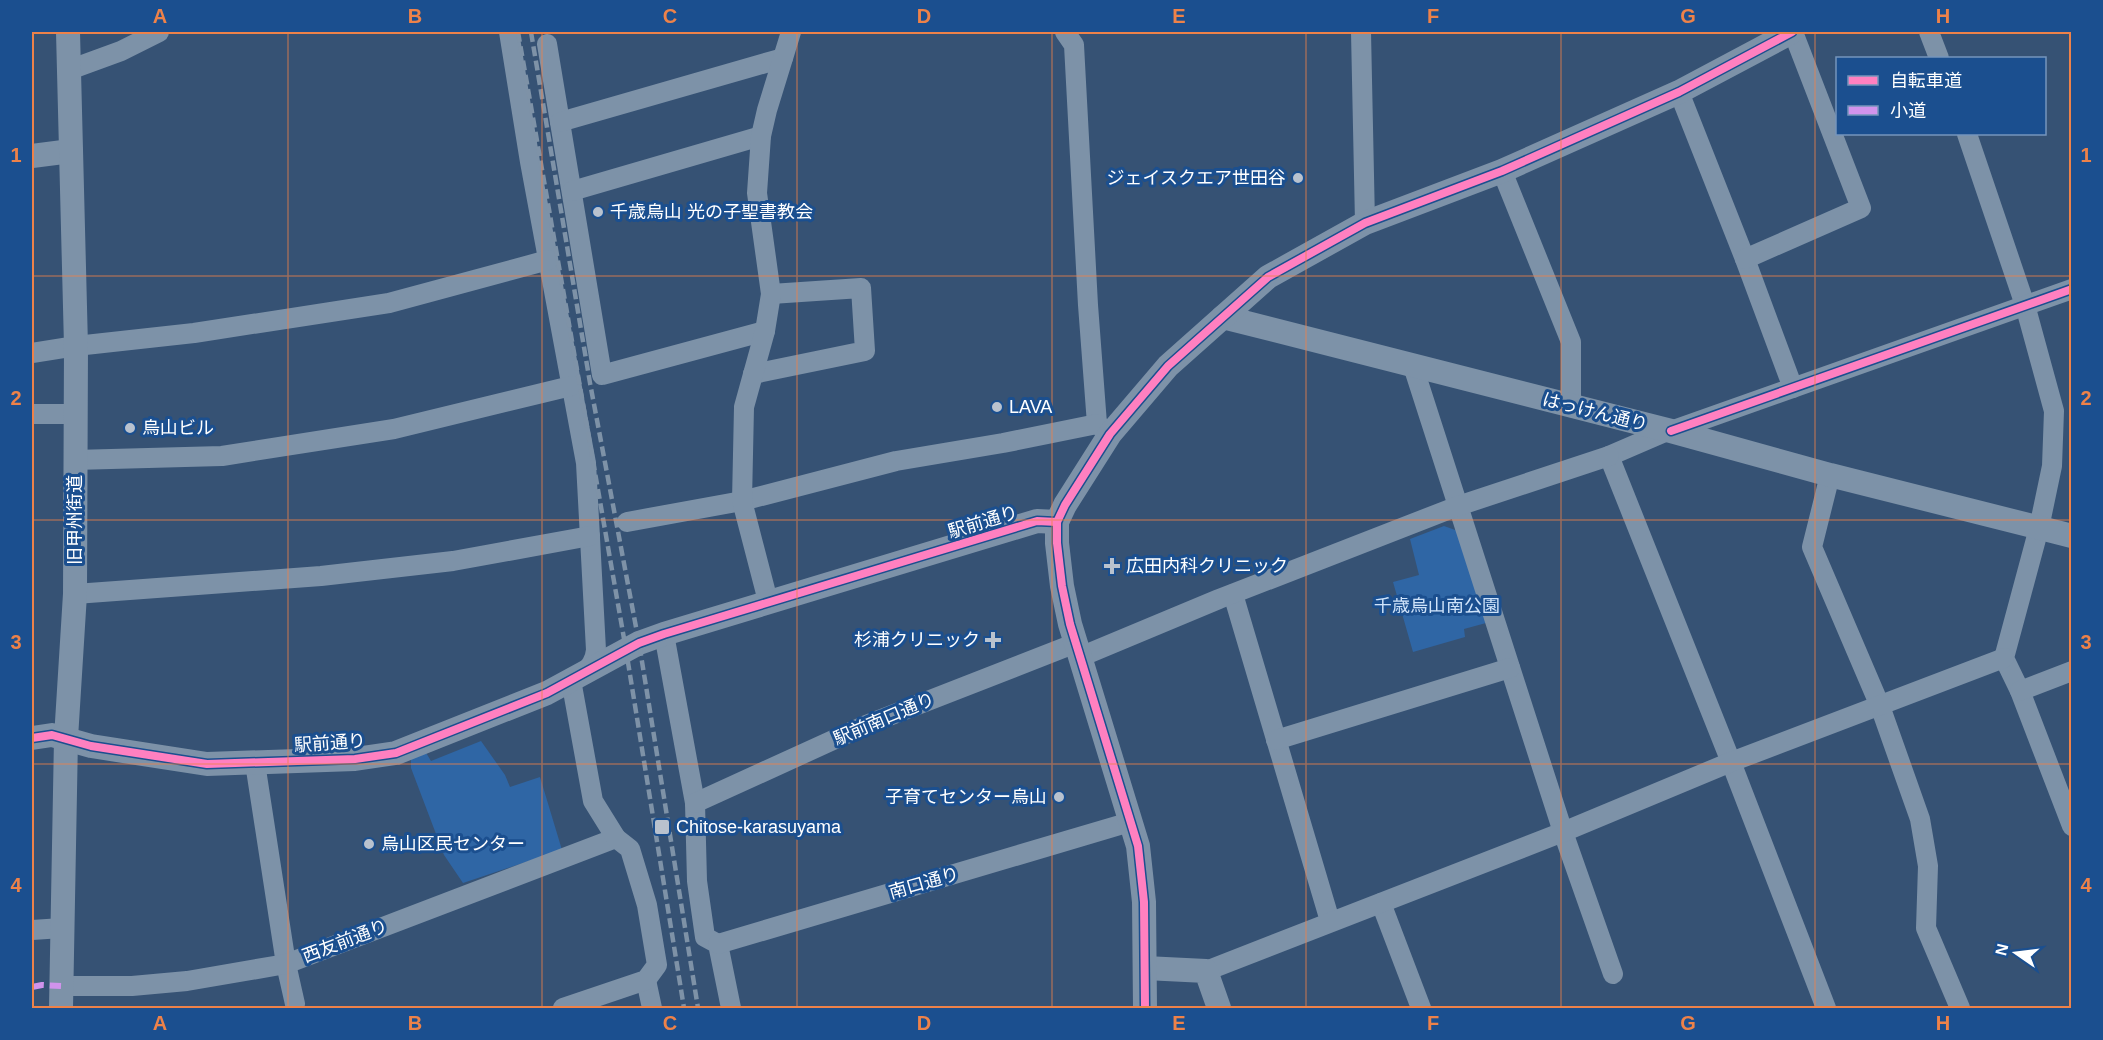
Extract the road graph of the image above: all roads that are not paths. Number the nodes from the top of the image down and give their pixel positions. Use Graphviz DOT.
graph roads {
  1 [pos="68,32"];
  2 [pos="159,32"];
  3 [pos="509,32"];
  4 [pos="791,32"];
  5 [pos="1065,32"];
  6 [pos="1361,32"];
  7 [pos="1792,32"];
  8 [pos="1929,32"];
  9 [pos="547,44"];
  10 [pos="1939,57"];
  11 [pos="783,58"];
  12 [pos="69,70"];
  13 [pos="1679,92"];
  14 [pos="560,122"];
  15 [pos="1967,135"];
  16 [pos="761,136"];
  17 [pos="71,150"];
  18 [pos="32,156"];
  19 [pos="1502,171"];
  20 [pos="572,191"];
  21 [pos="1365,223"];
  22 [pos="1745,259"];
  23 [pos="548,260"];
  24 [pos="2072,289"];
  25 [pos="771,294"];
  26 [pos="2025,305"];
  27 [pos="1223,317"];
  28 [pos="765,331"];
  29 [pos="76,346"];
  30 [pos="32,353"];
  31 [pos="1413,366"];
  32 [pos="753,374"];
  33 [pos="571,386"];
  34 [pos="1793,388"];
  35 [pos="1571,406"];
  36 [pos="2063,413"];
  37 [pos="32,414"];
  38 [pos="75,414"];
  39 [pos="1104,429"];
  40 [pos="1669,431"];
  41 [pos="1609,456"];
  42 [pos="74,460"];
  43 [pos="1830,475"];
  44 [pos="742,501"];
  45 [pos="1458,506"];
  46 [pos="627,522"];
  47 [pos="1057,522"];
  48 [pos="2039,528"];
  49 [pos="590,536"];
  50 [pos="2072,536"];
  51 [pos="75,594"];
  52 [pos="1233,594"];
  53 [pos="768,601"];
  54 [pos="664,634"];
  55 [pos="1078,650"];
  56 [pos="2004,658"];
  57 [pos="1510,668"];
  58 [pos="2072,671"];
  59 [pos="577,677"];
  60 [pos="2020,691"];
  61 [pos="1880,706"];
  62 [pos="32,738"];
  63 [pos="66,738"];
  64 [pos="1276,740"];
  65 [pos="1731,762"];
  66 [pos="255,763"];
  67 [pos="695,803"];
  68 [pos="1130,822"];
  69 [pos="2072,826"];
  70 [pos="1563,832"];
  71 [pos="616,838"];
  72 [pos="1381,903"];
  73 [pos="1330,921"];
  74 [pos="62,928"];
  75 [pos="32,930"];
  76 [pos="718,944"];
  77 [pos="286,964"];
  78 [pos="1145,968"];
  79 [pos="1206,971"];
  80 [pos="1613,974"];
  81 [pos="646,980"];
  82 [pos="61,997"];
  83 [pos="295,1004"];
  84 [pos="563,1008"];
  85 [pos="652,1008"];
  86 [pos="731,1008"];
  87 [pos="1145,1008"];
  88 [pos="1219,1008"];
  89 [pos="1421,1008"];
  90 [pos="1826,1008"];
  91 [pos="1960,1008"];
  1 -- 12 [label="street, 旧甲州街道"];
  2 -- 12 [label="street"];
  3 -- 23 [label="street"];
  4 -- 11 [label="street"];
  5 -- 39 [label="street"];
  6 -- 21 [label="street"];
  7 -- 13 [label="street"];
  7 -- 22 [label="street"];
  8 -- 10 [label="street"];
  9 -- 14 [label="street"];
  11 -- 14 [label="street"];
  11 -- 16 [label="street"];
  12 -- 17 [label="street, 旧甲州街道"];
  13 -- 19 [label="street"];
  13 -- 22 [label="street"];
  14 -- 20 [label="street"];
  15 -- 26 [label="street"];
  16 -- 20 [label="street"];
  16 -- 25 [label="street"];
  17 -- 18 [label="street"];
  17 -- 29 [label="street, 旧甲州街道"];
  19 -- 21 [label="street"];
  19 -- 35 [label="street"];
  20 -- 28 [label="street"];
  21 -- 27 [label="street"];
  22 -- 34 [label="street"];
  23 -- 29 [label="street"];
  23 -- 33 [label="street"];
  24 -- 26 [label="street, 駅前南口通り"];
  25 -- 28 [label="street"];
  25 -- 32 [label="street"];
  26 -- 34 [label="street, 駅前南口通り"];
  26 -- 36 [label="street"];
  27 -- 31 [label="street, はっけん通り"];
  27 -- 39 [label="street"];
  28 -- 32 [label="street"];
  29 -- 30 [label="street"];
  29 -- 38 [label="street, 旧甲州街道"];
  31 -- 35 [label="street, はっけん通り"];
  31 -- 45 [label="street"];
  32 -- 44 [label="street"];
  33 -- 42 [label="street"];
  33 -- 49 [label="street"];
  34 -- 40 [label="street, 駅前南口通り"];
  35 -- 40 [label="street, はっけん通り"];
  36 -- 48 [label="street"];
  37 -- 38 [label="street"];
  38 -- 42 [label="street, 旧甲州街道"];
  39 -- 44 [label="street"];
  39 -- 47 [label="street"];
  40 -- 41 [label="street, 駅前南口通り"];
  40 -- 43 [label="street, はっけん通り"];
  41 -- 45 [label="street, 駅前南口通り"];
  41 -- 65 [label="street"];
  42 -- 51 [label="street, 旧甲州街道"];
  43 -- 48 [label="street, はっけん通り"];
  43 -- 61 [label="street"];
  44 -- 46 [label="street"];
  44 -- 53 [label="street"];
  45 -- 52 [label="street, 駅前南口通り"];
  45 -- 57 [label="street"];
  47 -- 53 [label="street, 駅前通り"];
  47 -- 55 [label="street"];
  48 -- 50 [label="street, はっけん通り"];
  48 -- 56 [label="street"];
  49 -- 51 [label="street"];
  49 -- 59 [label="street"];
  51 -- 63 [label="street, 旧甲州街道"];
  52 -- 55 [label="street, 駅前南口通り"];
  52 -- 64 [label="street"];
  53 -- 54 [label="street, 駅前通り"];
  54 -- 59 [label="street, 駅前通り"];
  54 -- 67 [label="street"];
  55 -- 67 [label="street, 駅前南口通り"];
  55 -- 68 [label="street"];
  56 -- 60 [label="street"];
  56 -- 61 [label="street"];
  57 -- 64 [label="street"];
  57 -- 70 [label="street"];
  58 -- 60 [label="street"];
  59 -- 66 [label="street, 駅前通り"];
  59 -- 71 [label="street"];
  60 -- 69 [label="street"];
  61 -- 65 [label="street"];
  61 -- 91 [label="street"];
  62 -- 63 [label="street, 駅前通り"];
  63 -- 66 [label="street, 駅前通り"];
  63 -- 74 [label="street, 旧甲州街道"];
  64 -- 73 [label="street"];
  65 -- 70 [label="street"];
  65 -- 90 [label="street"];
  66 -- 77 [label="street"];
  67 -- 76 [label="street"];
  68 -- 76 [label="street, 南口通り"];
  68 -- 78 [label="street"];
  70 -- 72 [label="street"];
  70 -- 80 [label="street"];
  71 -- 77 [label="street, 西友前通り"];
  71 -- 81 [label="street"];
  72 -- 73 [label="street"];
  72 -- 89 [label="street"];
  73 -- 79 [label="street"];
  74 -- 75 [label="street"];
  74 -- 82 [label="street, 旧甲州街道"];
  76 -- 86 [label="street"];
  77 -- 82 [label="street, 西友前通り"];
  77 -- 83 [label="street"];
  78 -- 79 [label="street"];
  78 -- 87 [label="street"];
  79 -- 88 [label="street"];
  81 -- 84 [label="street"];
  81 -- 85 [label="street"];
}
